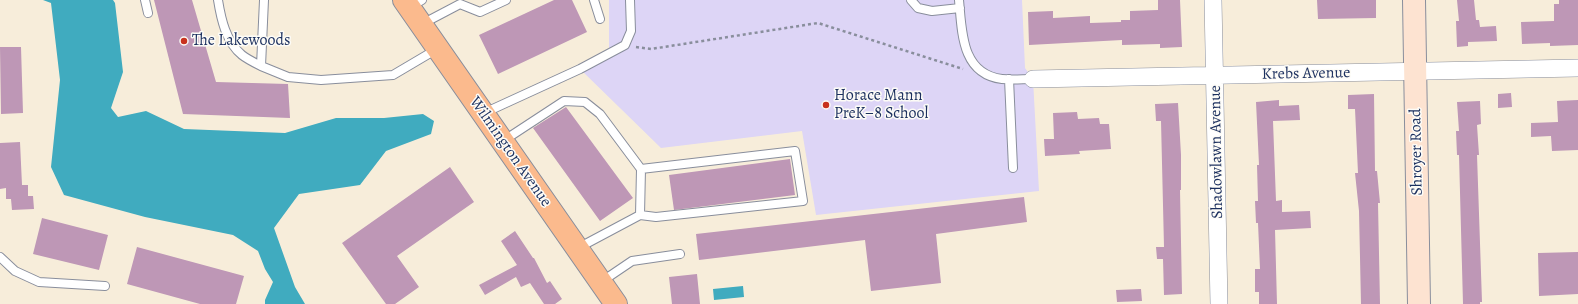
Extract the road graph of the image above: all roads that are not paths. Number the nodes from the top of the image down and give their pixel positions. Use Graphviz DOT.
graph roads {
  1 [pos="145,0"];
  2 [pos="218,0"];
  3 [pos="264,0"];
  4 [pos="506,0"];
  5 [pos="594,0"];
  6 [pos="630,0"];
  7 [pos="911,0"];
  8 [pos="1213,0"];
  9 [pos="1414,0"];
  10 [pos="960,4"];
  11 [pos="414,8"];
  12 [pos="148,13"];
  13 [pos="600,19"];
  14 [pos="438,48"];
  15 [pos="261,66"];
  16 [pos="1578,68"];
  17 [pos="1416,72"];
  18 [pos="1216,77"];
  19 [pos="1009,79"];
  20 [pos="1033,79"];
  21 [pos="483,113"];
  22 [pos="503,141"];
  23 [pos="1013,168"];
  24 [pos="641,169"];
  25 [pos="640,215"];
  26 [pos="577,248"];
  27 [pos="680,254"];
  28 [pos="0,257"];
  29 [pos="600,282"];
  30 [pos="105,286"];
  31 [pos="616,304"];
  32 [pos="1219,304"];
  33 [pos="1419,304"];
  1 -- 12 [label="lane"];
  2 -- 15 [label="lane"];
  3 -- 15 [label="lane"];
  4 -- 11 [label="lane"];
  5 -- 13 [label="lane"];
  6 -- 21 [label="lane"];
  7 -- 10 [label="lane"];
  8 -- 18 [label="street, Shadowlawn Avenue"];
  9 -- 17 [label="main road, Shroyer Road"];
  10 -- 19 [label="lane"];
  11 -- 14 [label="main road, Wilmington Avenue"];
  14 -- 15 [label="lane"];
  14 -- 21 [label="main road, Wilmington Avenue"];
  16 -- 17 [label="street, Krebs Avenue"];
  17 -- 18 [label="street, Krebs Avenue"];
  17 -- 33 [label="main road, Shroyer Road"];
  18 -- 20 [label="street, Krebs Avenue"];
  18 -- 32 [label="street, Shadowlawn Avenue"];
  19 -- 20 [label="lane"];
  19 -- 23 [label="lane"];
  21 -- 22 [label="main road, Wilmington Avenue"];
  22 -- 24 [label="lane"];
  22 -- 26 [label="main road, Wilmington Avenue"];
  24 -- 25 [label="lane"];
  24 -- 25 [label="lane"];
  25 -- 26 [label="lane"];
  26 -- 29 [label="main road, Wilmington Avenue"];
  27 -- 29 [label="lane"];
  28 -- 30 [label="lane"];
  29 -- 31 [label="main road, Wilmington Avenue"];
}
